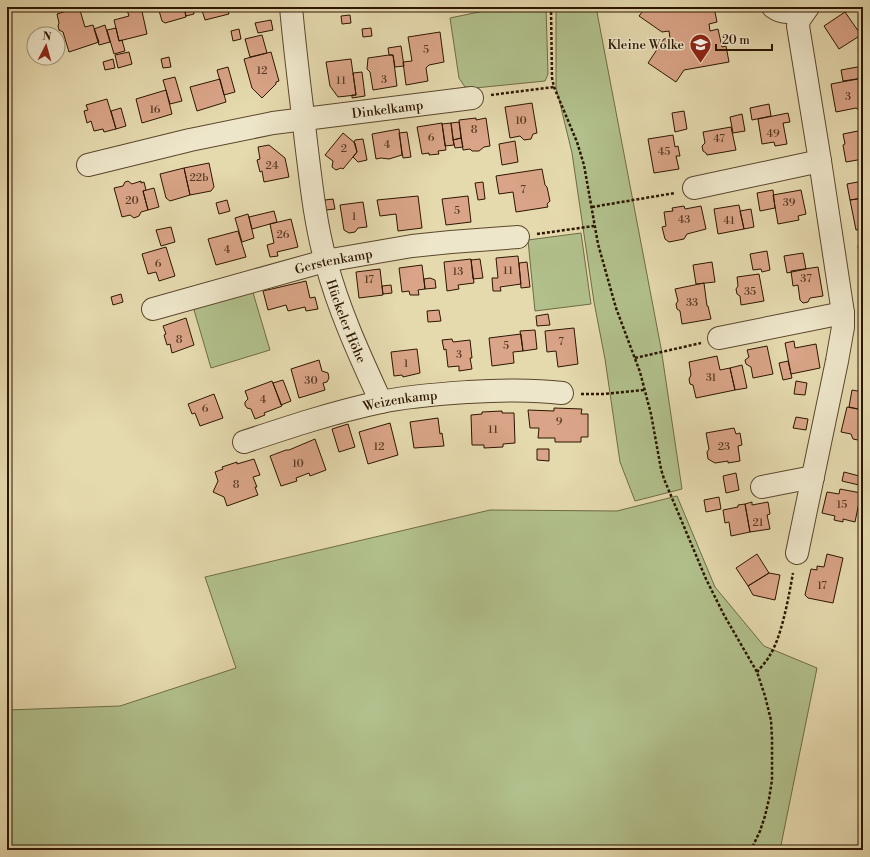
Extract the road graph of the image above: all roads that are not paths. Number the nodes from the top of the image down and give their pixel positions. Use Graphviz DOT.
graph roads {
  1 [pos="291,7"];
  2 [pos="773,7"];
  3 [pos="808,7"];
  4 [pos="472,98"];
  5 [pos="303,119"];
  6 [pos="820,161"];
  7 [pos="88,165"];
  8 [pos="694,188"];
  9 [pos="518,237"];
  10 [pos="325,261"];
  11 [pos="153,309"];
  12 [pos="843,314"];
  13 [pos="719,338"];
  14 [pos="562,393"];
  15 [pos="381,402"];
  16 [pos="244,442"];
  17 [pos="813,477"];
  18 [pos="762,487"];
  19 [pos="797,553"];
  1 -- 5 [label="street, Hückeler Höhe"];
  2 -- 3 [label="street"];
  3 -- 6 [label="street"];
  4 -- 5 [label="street, Dinkelkamp"];
  5 -- 7 [label="street"];
  5 -- 10 [label="street, Hückeler Höhe"];
  6 -- 8 [label="street"];
  6 -- 12 [label="street"];
  9 -- 10 [label="street, Gerstenkamp"];
  10 -- 11 [label="street, Gerstenkamp"];
  10 -- 15 [label="street, Hückeler Höhe"];
  12 -- 13 [label="street"];
  12 -- 17 [label="street"];
  14 -- 15 [label="street, Weizenkamp"];
  15 -- 16 [label="street, Weizenkamp"];
  17 -- 18 [label="street"];
  17 -- 19 [label="street"];
}
